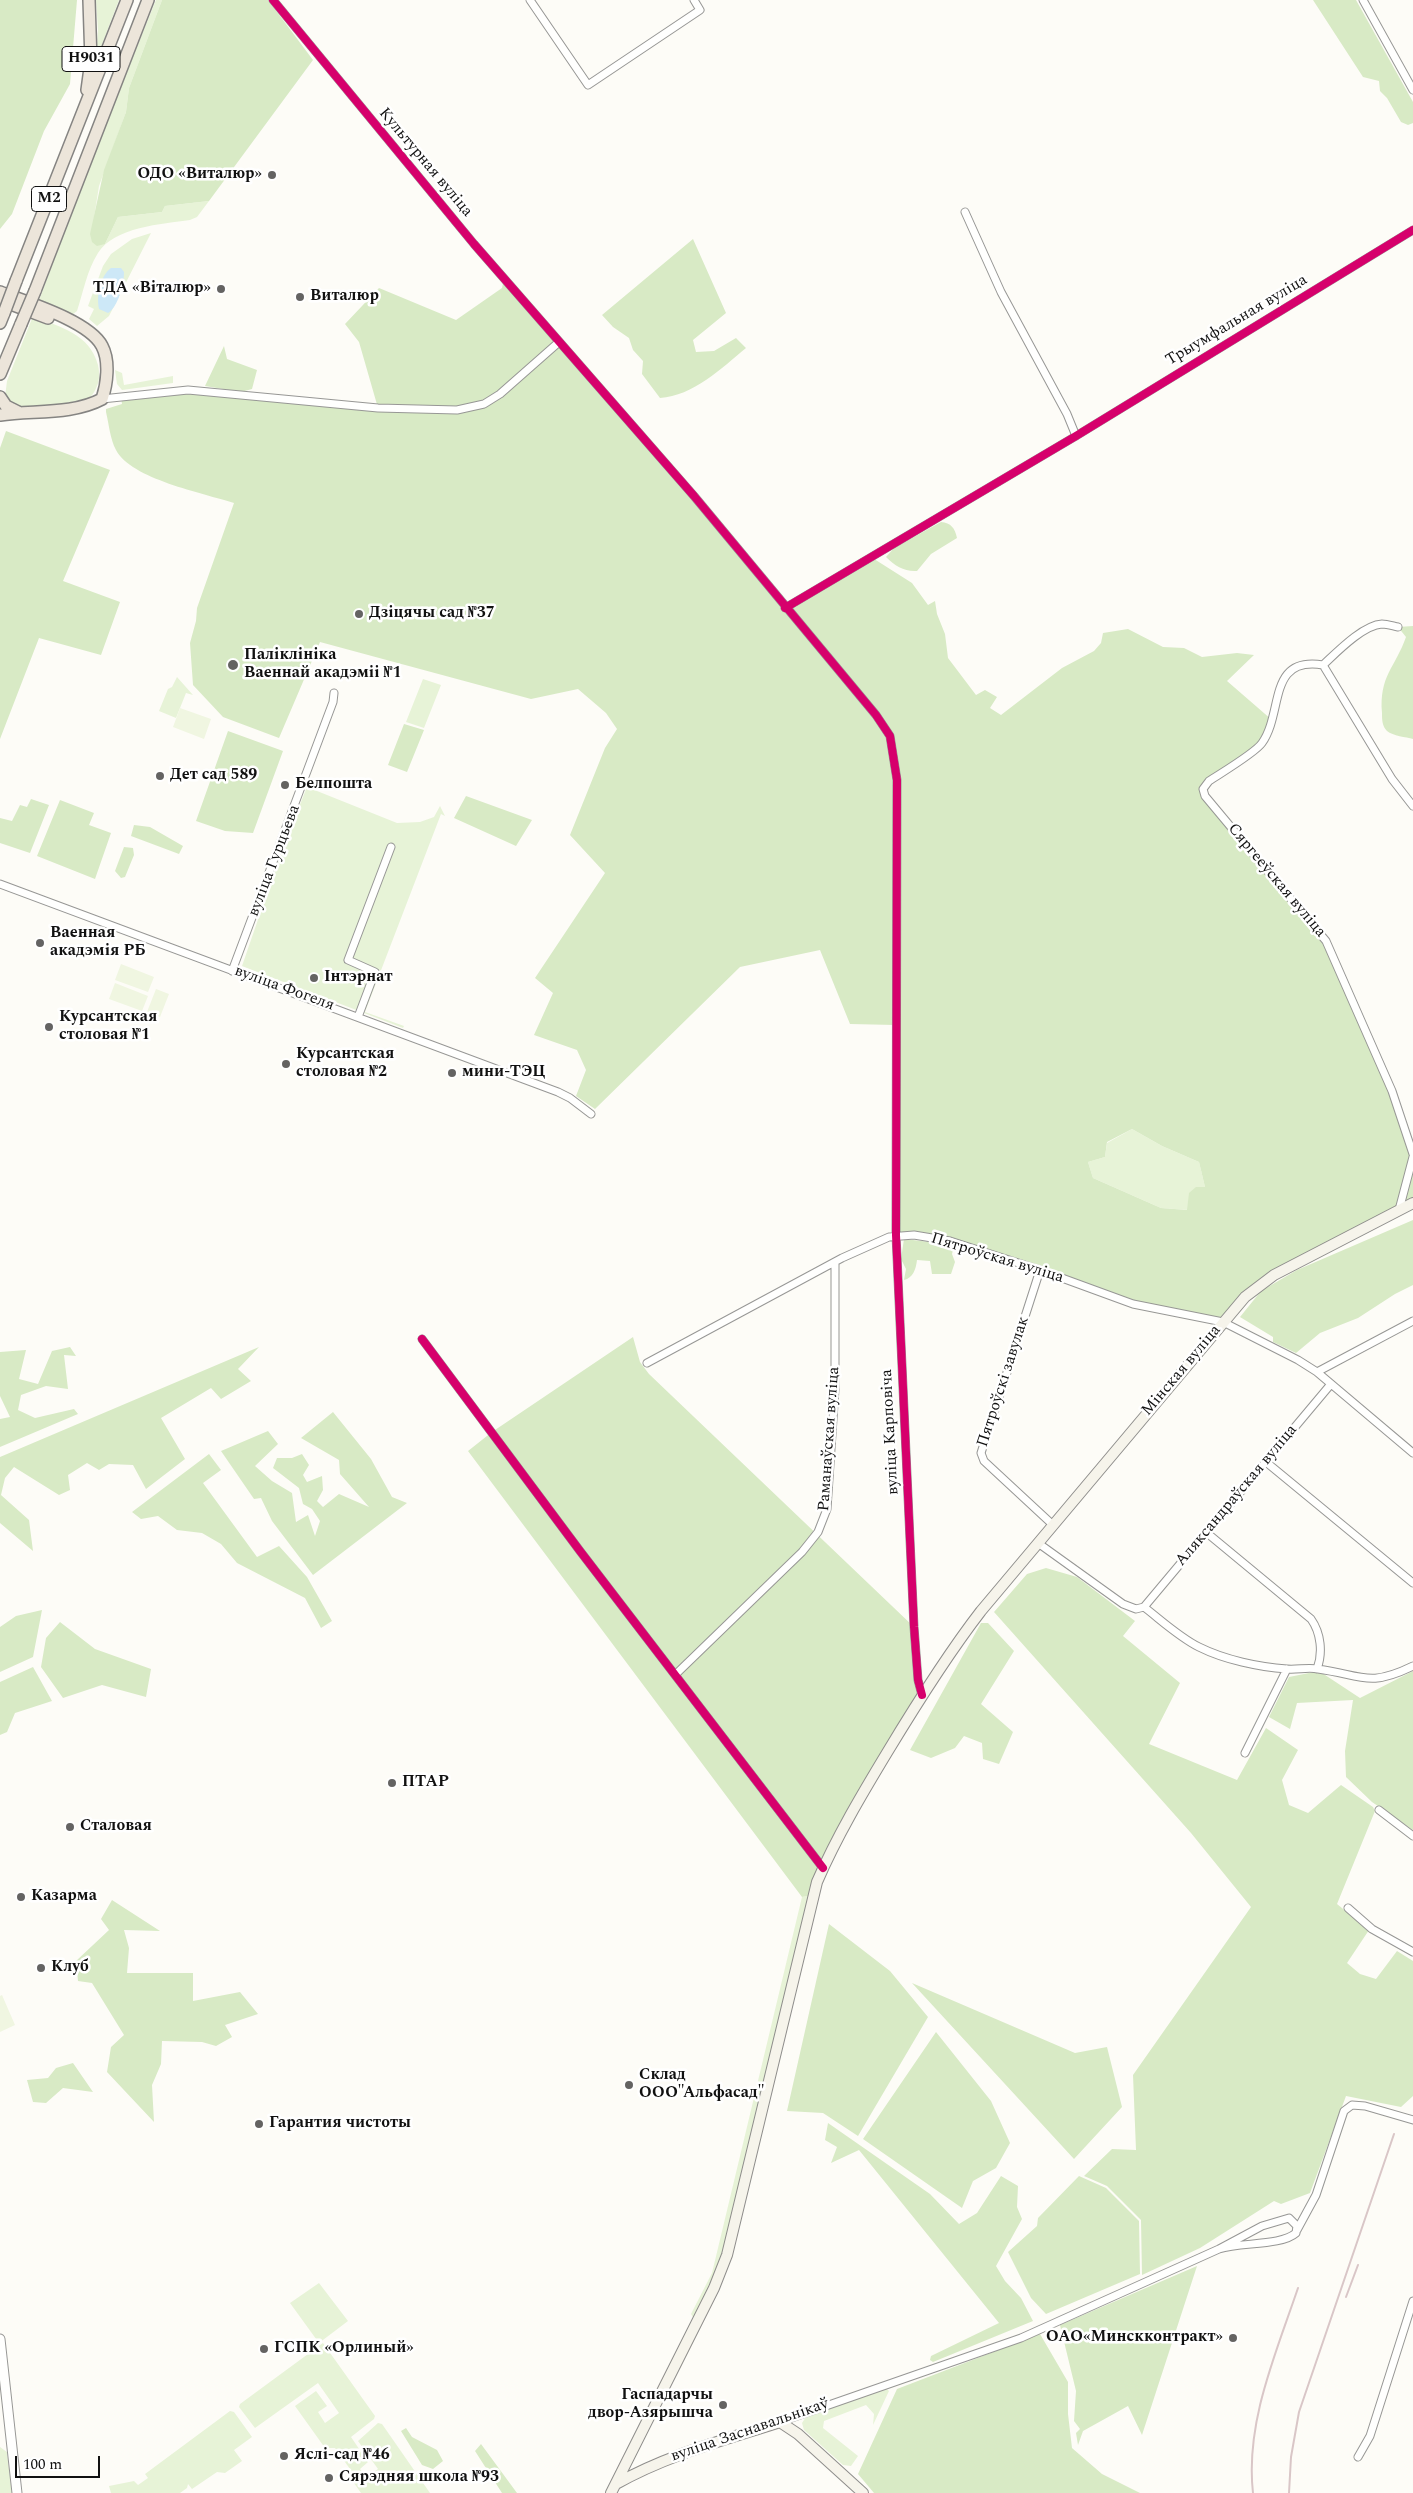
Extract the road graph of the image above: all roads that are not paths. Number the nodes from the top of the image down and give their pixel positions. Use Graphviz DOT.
graph roads {
  1 [pos="89,0"];
  2 [pos="127,0"];
  3 [pos="148,0"];
  4 [pos="273,0"];
  5 [pos="530,0"];
  6 [pos="694,0"];
  7 [pos="1363,0"];
  8 [pos="1413,90"];
  9 [pos="81,116"];
  10 [pos="965,212"];
  11 [pos="1413,230"];
  12 [pos="0,292"];
  13 [pos="0,300"];
  14 [pos="2,318"];
  15 [pos="78,326"];
  16 [pos="559,342"];
  17 [pos="0,374"];
  18 [pos="0,396"];
  19 [pos="102,399"];
  20 [pos="19,413"];
  21 [pos="0,415"];
  22 [pos="1076,436"];
  23 [pos="785,608"];
  24 [pos="1398,627"];
  25 [pos="1323,664"];
  26 [pos="334,693"];
  27 [pos="1413,806"];
  28 [pos="391,847"];
  29 [pos="0,884"];
  30 [pos="232,970"];
  31 [pos="358,1017"];
  32 [pos="591,1114"];
  33 [pos="1413,1155"];
  34 [pos="1413,1203"];
  35 [pos="1399,1210"];
  36 [pos="896,1235"];
  37 [pos="835,1262"];
  38 [pos="1040,1270"];
  39 [pos="1223,1322"];
  40 [pos="1412,1322"];
  41 [pos="422,1339"];
  42 [pos="647,1363"];
  43 [pos="1318,1372"];
  44 [pos="1331,1384"];
  45 [pos="1413,1453"];
  46 [pos="1266,1462"];
  47 [pos="1053,1525"];
  48 [pos="1207,1533"];
  49 [pos="1038,1543"];
  50 [pos="1413,1583"];
  51 [pos="1144,1607"];
  52 [pos="1413,1666"];
  53 [pos="1317,1668"];
  54 [pos="1287,1669"];
  55 [pos="675,1675"];
  56 [pos="922,1695"];
  57 [pos="1245,1753"];
  58 [pos="1378,1810"];
  59 [pos="1413,1836"];
  60 [pos="823,1868"];
  61 [pos="1348,1908"];
  62 [pos="1413,1952"];
  63 [pos="1412,2119"];
  64 [pos="1311,2207"];
  65 [pos="1288,2218"];
  66 [pos="1298,2230"];
  67 [pos="1219,2250"];
  68 [pos="1413,2300"];
  69 [pos="0,2339"];
  70 [pos="780,2422"];
  71 [pos="1358,2457"];
  72 [pos="613,2489"];
  73 [pos="17,2493"];
  74 [pos="863,2493"];
  1 -- 9 [label="highway, Н9031"];
  2 -- 9 [label="highway, М2"];
  3 -- 17 [label="highway, М2, bridge"];
  4 -- 16 [label="street, Культурная вуліца"];
  5 -- 6 [label="street"];
  7 -- 8 [label="street"];
  9 -- 14 [label="highway, М2, bridge"];
  10 -- 22 [label="street"];
  11 -- 22 [label="street, Трыумфальная вуліца"];
  12 -- 15 [label="highway"];
  13 -- 15 [label="highway"];
  15 -- 19 [label="highway"];
  16 -- 19 [label="street"];
  16 -- 23 [label="street, Культурная вуліца"];
  18 -- 20 [label="highway"];
  19 -- 20 [label="highway"];
  20 -- 21 [label="highway"];
  22 -- 23 [label="street, Трыумфальная вуліца"];
  23 -- 36 [label="street, вуліца Карповіча"];
  24 -- 25 [label="street"];
  25 -- 27 [label="street"];
  25 -- 33 [label="street, Сяргееўская вуліца"];
  26 -- 30 [label="street, вуліца Гурцьева"];
  28 -- 31 [label="street"];
  29 -- 30 [label="street, вуліца Фогеля"];
  30 -- 31 [label="street, вуліца Фогеля"];
  31 -- 32 [label="street, вуліца Фогеля"];
  33 -- 35 [label="street, Сяргееўская вуліца"];
  34 -- 35 [label="main road, Мінская вуліца"];
  35 -- 39 [label="main road, Мінская вуліца"];
  36 -- 37 [label="street, Пятроўская вуліца"];
  36 -- 38 [label="street, Пятроўская вуліца"];
  36 -- 56 [label="street, вуліца Карповіча"];
  37 -- 42 [label="street, Пятроўская вуліца"];
  37 -- 55 [label="street, Раманаўская вуліца"];
  38 -- 39 [label="street, Пятроўская вуліца"];
  38 -- 47 [label="street, Пятроўскі завулак"];
  39 -- 43 [label="street, Пятроўская вуліца"];
  39 -- 47 [label="main road, Мінская вуліца"];
  40 -- 43 [label="street"];
  41 -- 55 [label="street"];
  43 -- 44 [label="street, Пятроўская вуліца"];
  44 -- 45 [label="street, Пятроўская вуліца"];
  44 -- 46 [label="street, Аляксандраўская вуліца"];
  46 -- 48 [label="street, Аляксандраўская вуліца"];
  46 -- 50 [label="street"];
  47 -- 49 [label="main road, Мінская вуліца"];
  48 -- 51 [label="street, Аляксандраўская вуліца"];
  48 -- 53 [label="street"];
  49 -- 51 [label="street"];
  49 -- 56 [label="main road, Мінская вуліца"];
  51 -- 54 [label="street"];
  52 -- 53 [label="street"];
  53 -- 54 [label="street"];
  54 -- 57 [label="street"];
  55 -- 60 [label="street"];
  56 -- 60 [label="main road, Мінская вуліца"];
  58 -- 59 [label="street"];
  60 -- 72 [label="main road, Мінская вуліца"];
  61 -- 62 [label="street"];
  63 -- 64 [label="street"];
  64 -- 65 [label="street"];
  64 -- 66 [label="street"];
  65 -- 66 [label="street"];
  65 -- 67 [label="street"];
  66 -- 67 [label="street"];
  67 -- 70 [label="street, вуліца Заснавальнікаў"];
  68 -- 71 [label="street"];
  69 -- 73 [label="street"];
  70 -- 72 [label="main road, вуліца Заснавальнікаў"];
  70 -- 74 [label="main road"];
}
